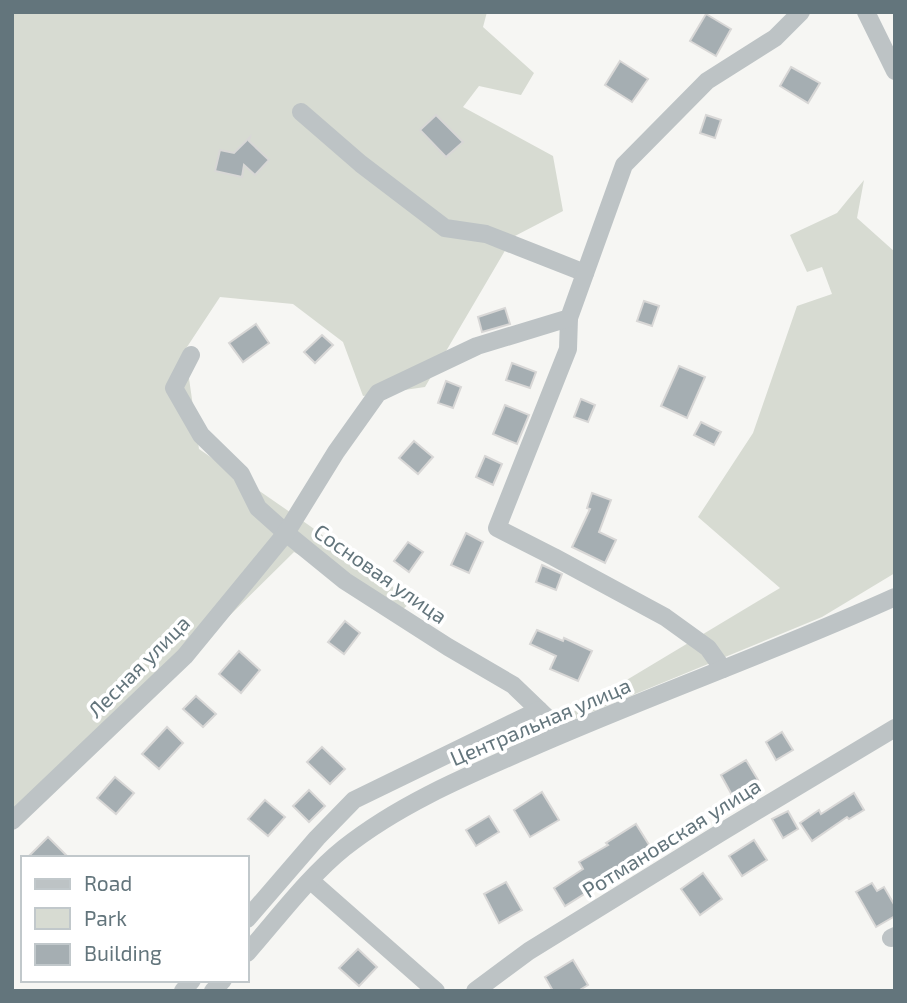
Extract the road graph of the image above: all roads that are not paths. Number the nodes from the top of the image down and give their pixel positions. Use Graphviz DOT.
graph roads {
  1 [pos="801,12"];
  2 [pos="866,12"];
  3 [pos="895,71"];
  4 [pos="301,112"];
  5 [pos="585,273"];
  6 [pos="569,318"];
  7 [pos="191,355"];
  8 [pos="286,533"];
  9 [pos="895,597"];
  10 [pos="723,669"];
  11 [pos="539,710"];
  12 [pos="895,728"];
  13 [pos="563,733"];
  14 [pos="12,821"];
  15 [pos="311,881"];
  16 [pos="248,918"];
  17 [pos="248,952"];
  18 [pos="436,991"];
  19 [pos="475,991"];
  1 -- 5 [label="street"];
  2 -- 3 [label="street"];
  4 -- 5 [label="street"];
  5 -- 6 [label="street"];
  6 -- 8 [label="street, Сосновая улица"];
  6 -- 10 [label="street"];
  7 -- 8 [label="street"];
  8 -- 11 [label="street, Сосновая улица"];
  8 -- 14 [label="street, Лесная улица"];
  9 -- 10 [label="street, Центральная улица"];
  10 -- 13 [label="street, Центральная улица"];
  11 -- 13 [label="street, Сосновая улица"];
  11 -- 16 [label="street"];
  12 -- 19 [label="street, Ротмановская улица"];
  13 -- 15 [label="street, Центральная улица"];
  15 -- 17 [label="street, Центральная улица"];
  15 -- 18 [label="street"];
}
